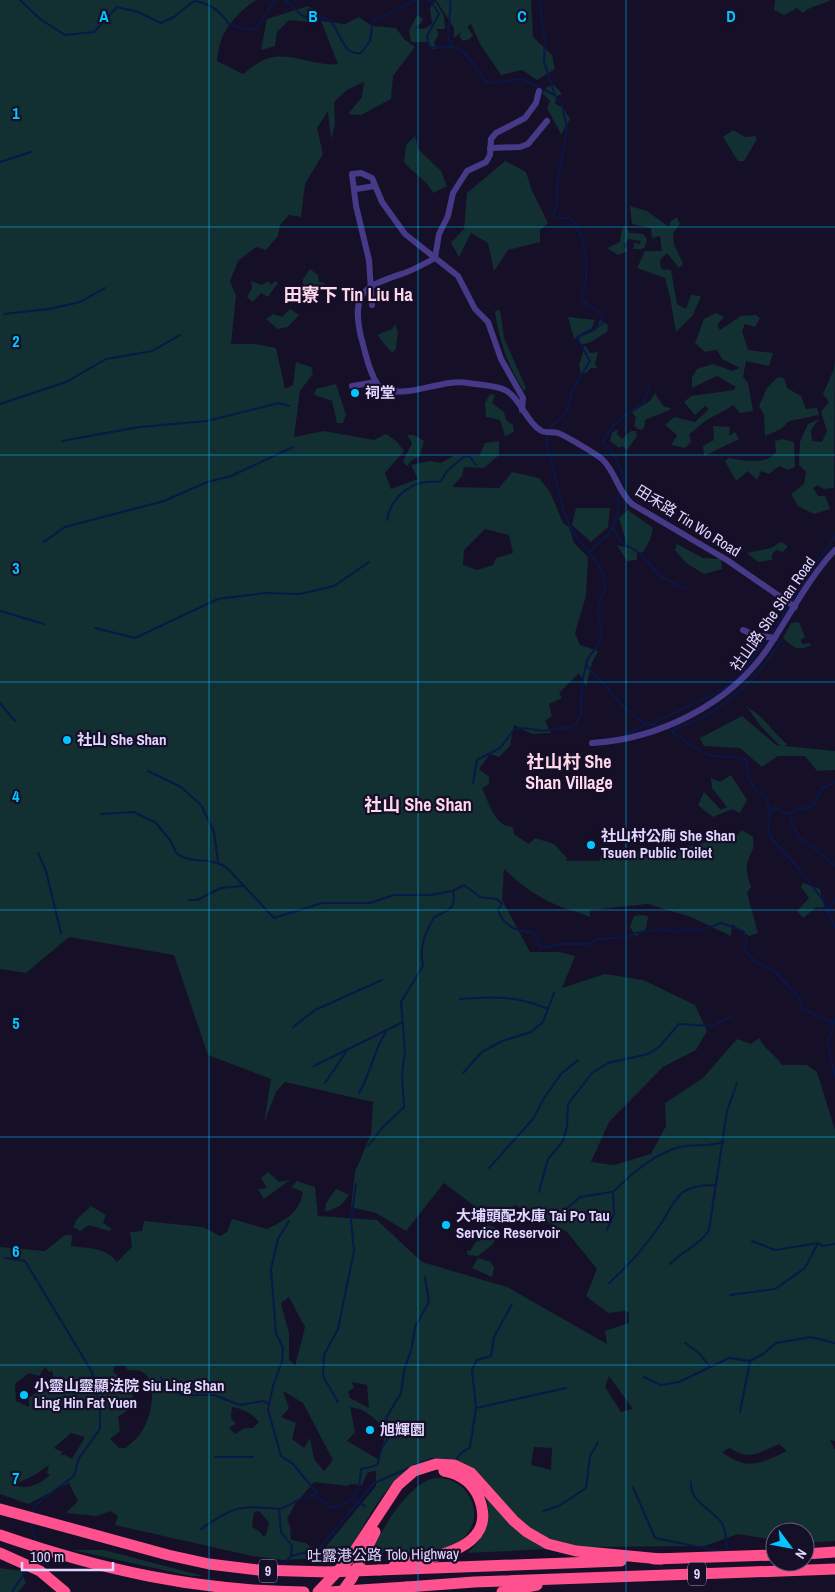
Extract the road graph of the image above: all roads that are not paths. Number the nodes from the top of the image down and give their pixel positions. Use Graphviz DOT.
graph roads {
  1 [pos="539,91"];
  2 [pos="547,121"];
  3 [pos="490,148"];
  4 [pos="375,186"];
  5 [pos="356,189"];
  6 [pos="435,258"];
  7 [pos="371,285"];
  8 [pos="372,305"];
  9 [pos="376,382"];
  10 [pos="352,386"];
  11 [pos="522,410"];
  12 [pos="835,550"];
  13 [pos="795,607"];
  14 [pos="743,630"];
  15 [pos="775,638"];
  16 [pos="592,743"];
  17 [pos="0,1509"];
  18 [pos="0,1535"];
  19 [pos="835,1552"];
  20 [pos="0,1553"];
  21 [pos="815,1553"];
  22 [pos="765,1555"];
  23 [pos="661,1559"];
  24 [pos="406,1566"];
  25 [pos="835,1569"];
  26 [pos="558,1579"];
  27 [pos="65,1592"];
  28 [pos="304,1592"];
  29 [pos="318,1592"];
  30 [pos="329,1592"];
  31 [pos="342,1592"];
  32 [pos="502,1592"];
  1 -- 3 [label="street"];
  2 -- 3 [label="street"];
  3 -- 6 [label="street"];
  4 -- 5 [label="street"];
  4 -- 5 [label="street"];
  4 -- 6 [label="street"];
  5 -- 7 [label="street"];
  6 -- 7 [label="street"];
  6 -- 11 [label="street"];
  7 -- 8 [label="street"];
  7 -- 9 [label="street"];
  9 -- 10 [label="street"];
  9 -- 11 [label="street"];
  11 -- 13 [label="street, 田禾路 Tin Wo Road"];
  12 -- 13 [label="street, 社山路 She Shan Road"];
  13 -- 15 [label="street, 社山路 She Shan Road"];
  14 -- 15 [label="street"];
  15 -- 16 [label="street, 社山路 She Shan Road"];
  17 -- 24 [label="highway, 吐露港公路 Tolo Highway / 9, bridge"];
  18 -- 28 [label="highway, 9"];
  19 -- 21 [label="highway"];
  20 -- 27 [label="highway"];
  22 -- 23 [label="highway, 吐露港公路 Tolo Highway / 9"];
  23 -- 24 [label="highway, 吐露港公路 Tolo Highway / 9"];
  23 -- 29 [label="highway"];
  24 -- 31 [label="highway"];
  25 -- 26 [label="highway, 吐露港公路 Tolo Highway / 9"];
  26 -- 30 [label="highway, 吐露港公路 Tolo Highway / 9, bridge"];
  26 -- 32 [label="highway"];
}
